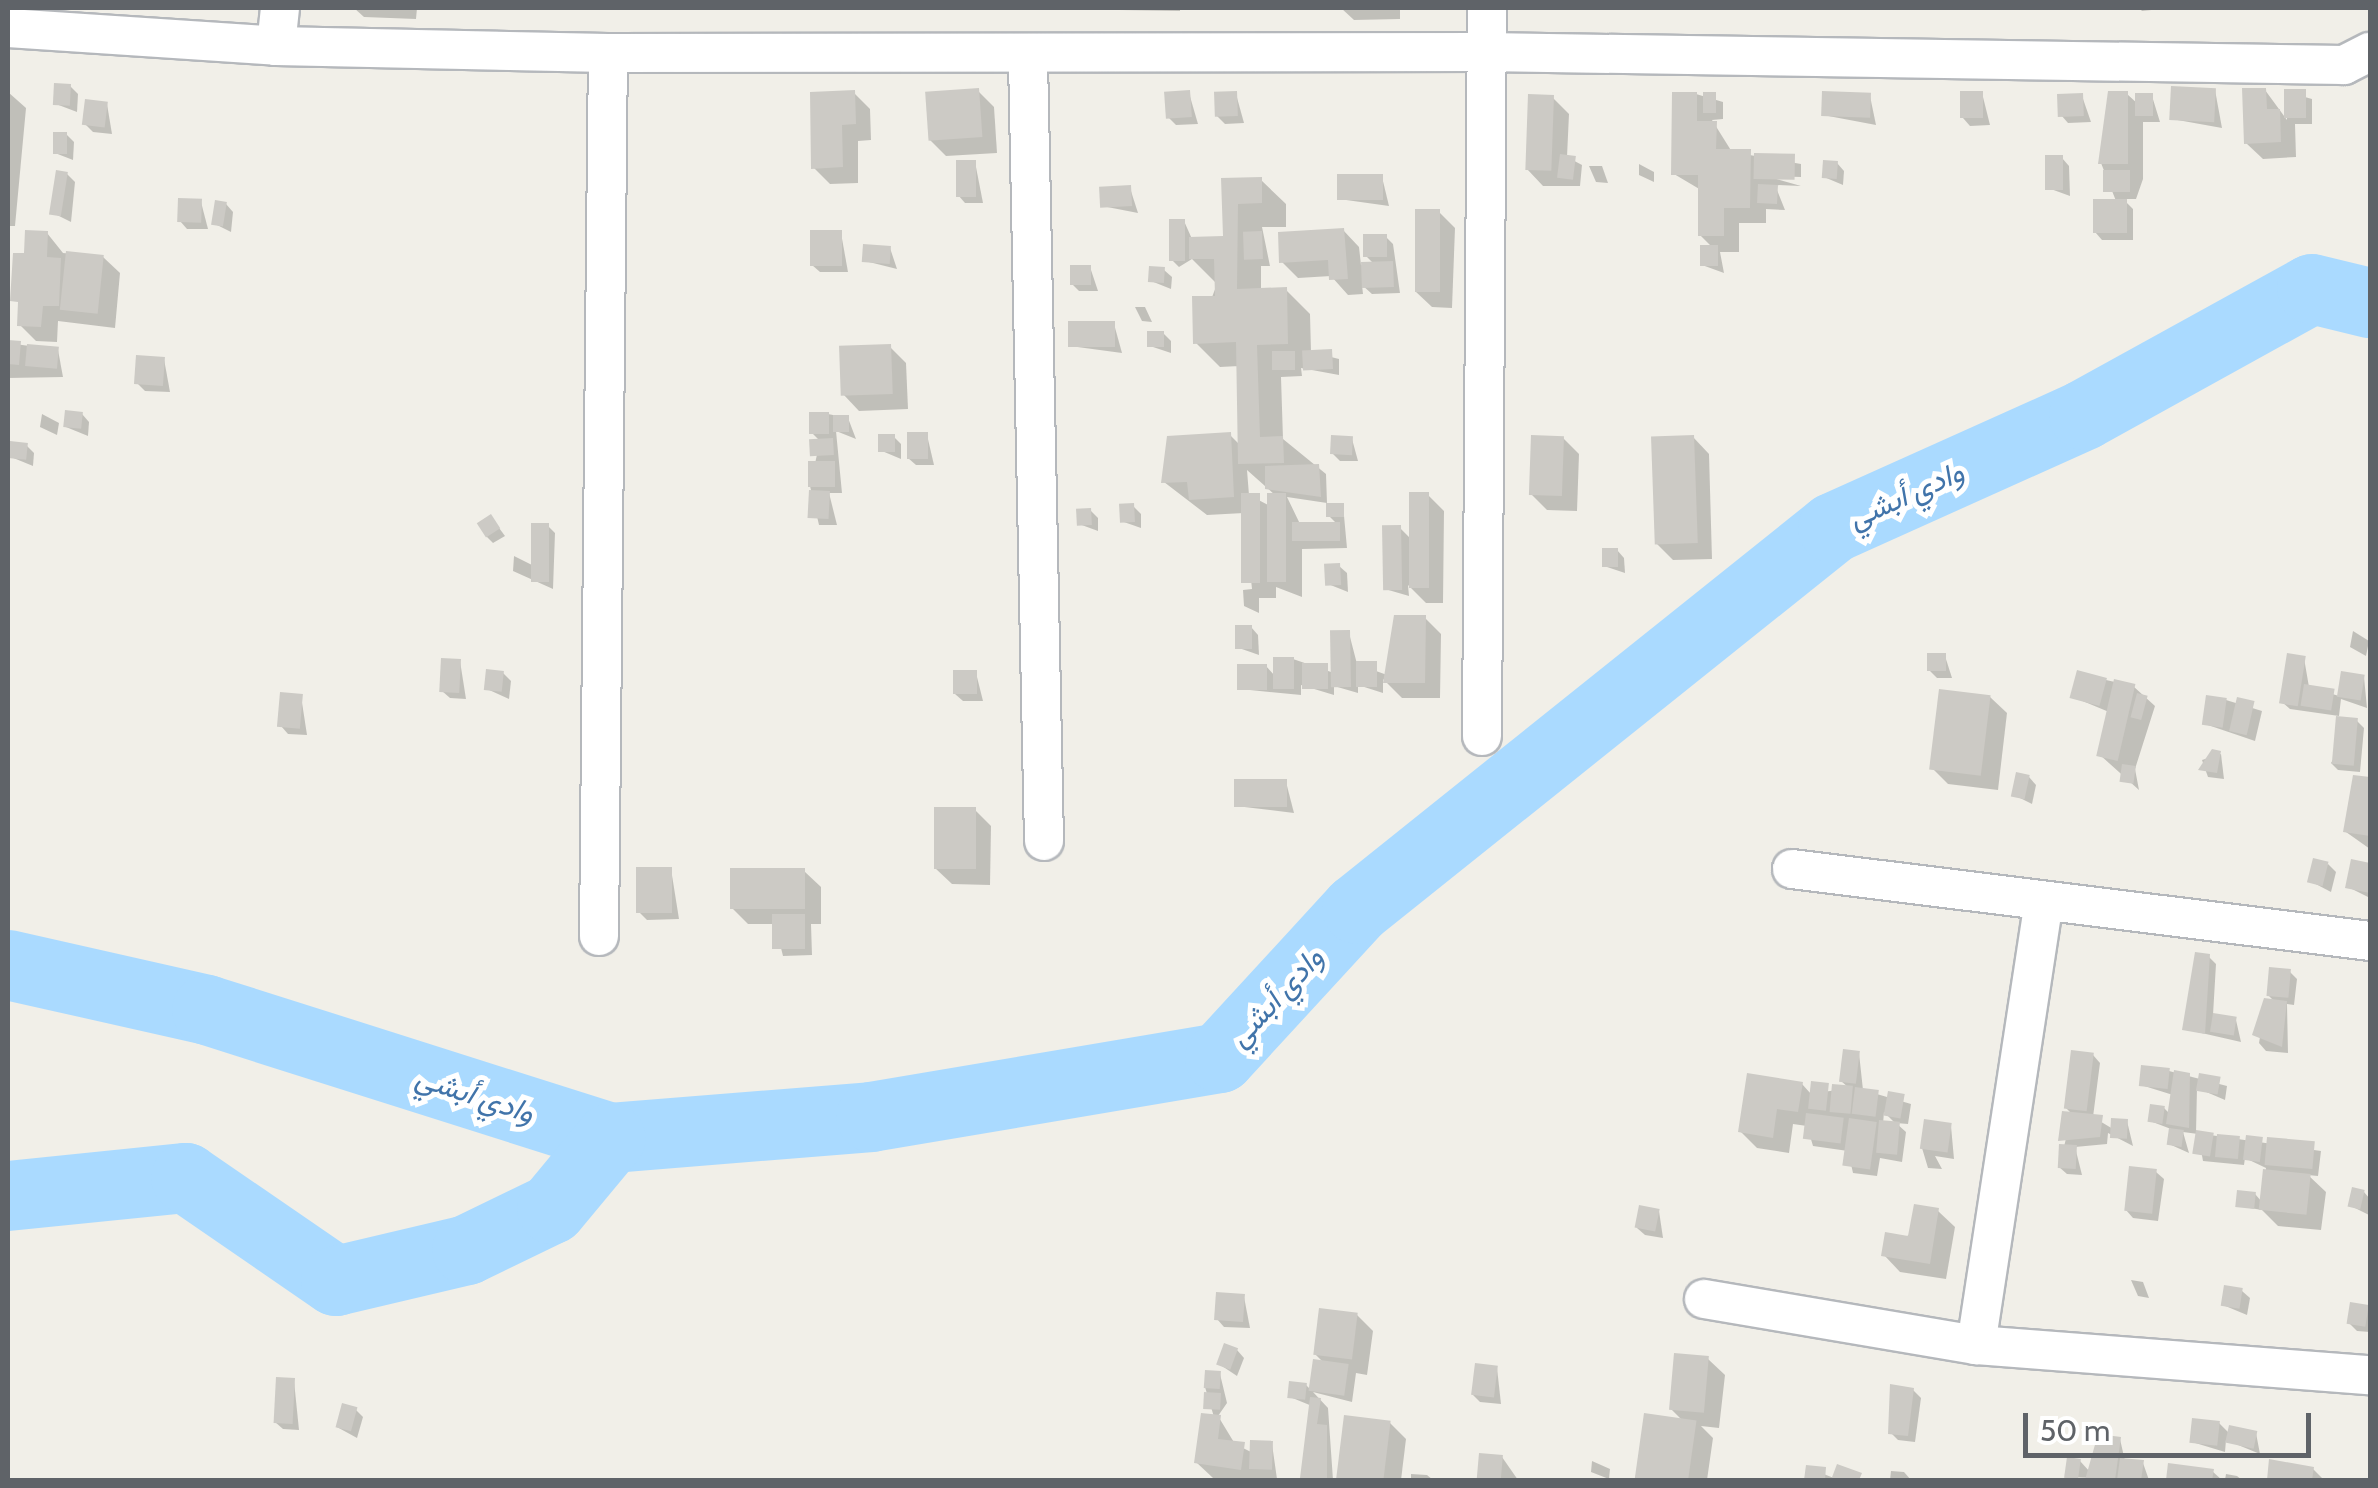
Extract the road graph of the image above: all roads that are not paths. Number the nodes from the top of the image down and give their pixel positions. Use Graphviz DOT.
graph roads {
  1 [pos="280,8"];
  2 [pos="1487,8"];
  3 [pos="8,28"];
  4 [pos="276,46"];
  5 [pos="1485,52"];
  6 [pos="2370,52"];
  7 [pos="608,53"];
  8 [pos="1028,60"];
  9 [pos="1482,736"];
  10 [pos="1044,840"];
  11 [pos="1792,869"];
  12 [pos="2044,902"];
  13 [pos="600,936"];
  14 [pos="2370,941"];
  15 [pos="1704,1299"];
  16 [pos="1976,1345"];
  17 [pos="2370,1375"];
  1 -- 4 [label="street"];
  2 -- 5 [label="street"];
  3 -- 4 [label="street"];
  4 -- 7 [label="street"];
  5 -- 6 [label="street"];
  5 -- 8 [label="street"];
  5 -- 9 [label="street"];
  7 -- 8 [label="street"];
  7 -- 13 [label="street"];
  8 -- 10 [label="street"];
  11 -- 12 [label="street"];
  12 -- 14 [label="street"];
  12 -- 16 [label="street"];
  15 -- 16 [label="street"];
  16 -- 17 [label="street"];
}
